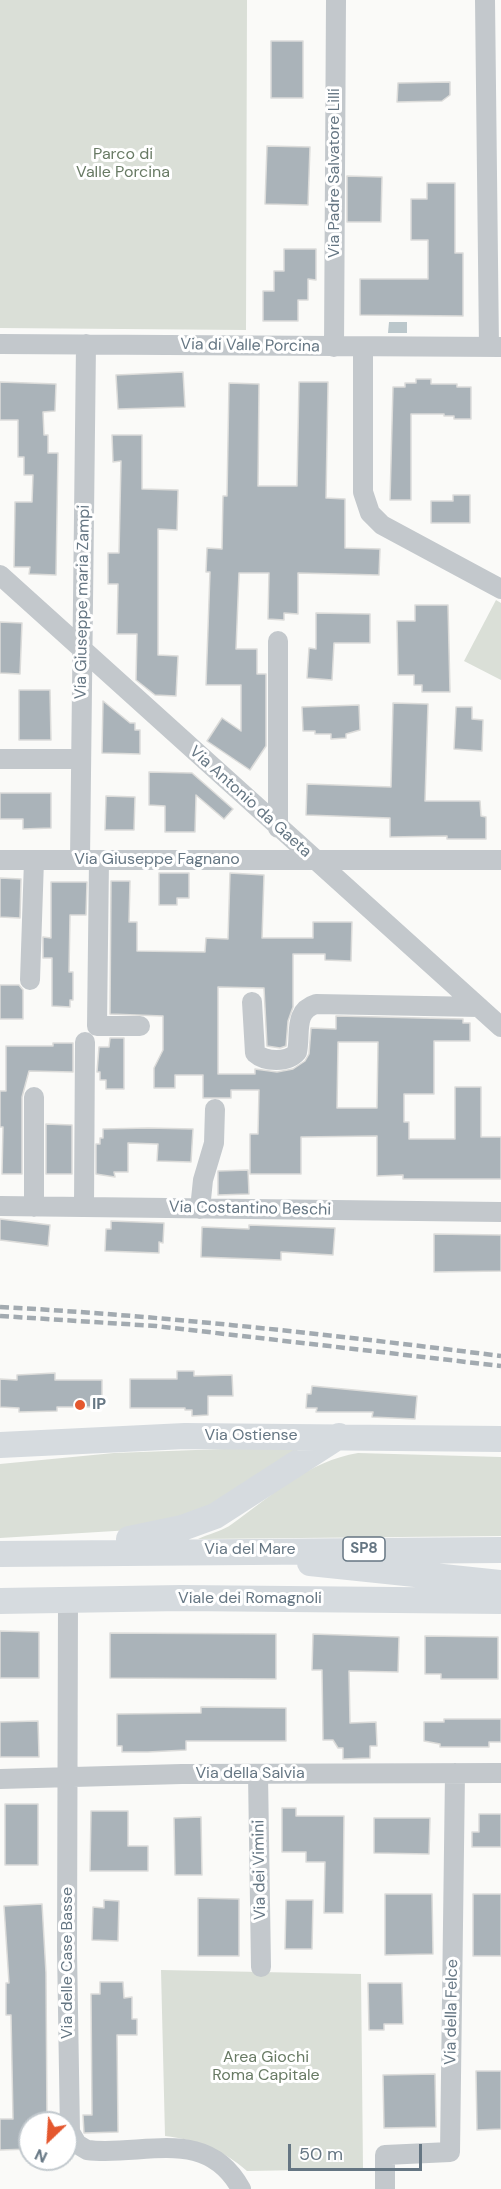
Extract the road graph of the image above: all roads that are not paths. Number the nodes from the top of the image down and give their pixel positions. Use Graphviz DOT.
graph roads {
  1 [pos="336,0"];
  2 [pos="485,0"];
  3 [pos="0,344"];
  4 [pos="86,344"];
  5 [pos="334,347"];
  6 [pos="363,347"];
  7 [pos="495,347"];
  8 [pos="0,575"];
  9 [pos="501,589"];
  10 [pos="278,641"];
  11 [pos="82,652"];
  12 [pos="0,759"];
  13 [pos="81,759"];
  14 [pos="278,828"];
  15 [pos="0,860"];
  16 [pos="34,860"];
  17 [pos="89,860"];
  18 [pos="314,860"];
  19 [pos="501,860"];
  20 [pos="30,980"];
  21 [pos="252,1002"];
  22 [pos="479,1007"];
  23 [pos="140,1026"];
  24 [pos="501,1027"];
  25 [pos="85,1042"];
  26 [pos="34,1097"];
  27 [pos="216,1109"];
  28 [pos="0,1206"];
  29 [pos="34,1207"];
  30 [pos="84,1207"];
  31 [pos="200,1209"];
  32 [pos="501,1212"];
  33 [pos="339,1436"];
  34 [pos="501,1438"];
  35 [pos="1,1446"];
  36 [pos="227,1550"];
  37 [pos="501,1550"];
  38 [pos="6,1553"];
  39 [pos="501,1583"];
  40 [pos="68,1599"];
  41 [pos="0,1601"];
  42 [pos="501,1601"];
  43 [pos="455,1773"];
  44 [pos="501,1773"];
  45 [pos="258,1774"];
  46 [pos="68,1778"];
  47 [pos="0,1779"];
  48 [pos="261,1967"];
  49 [pos="241,2189"];
  50 [pos="385,2189"];
  1 -- 5 [label="street, Via Padre Salvatore Lilli"];
  2 -- 7 [label="street"];
  3 -- 4 [label="street, Via di Valle Porcina"];
  4 -- 5 [label="street, Via di Valle Porcina"];
  4 -- 11 [label="street, Via Giuseppe maria Zampi"];
  5 -- 6 [label="street, Via di Valle Porcina"];
  6 -- 7 [label="street, Via di Valle Porcina"];
  6 -- 9 [label="street"];
  8 -- 11 [label="street, Via Antonio da Gaeta"];
  10 -- 14 [label="street"];
  11 -- 13 [label="street, Via Giuseppe maria Zampi"];
  11 -- 14 [label="street, Via Antonio da Gaeta"];
  12 -- 13 [label="street"];
  13 -- 17 [label="street, Via Giuseppe maria Zampi"];
  14 -- 18 [label="street, Via Antonio da Gaeta"];
  15 -- 16 [label="street, Via Giuseppe Fagnano"];
  16 -- 17 [label="street, Via Giuseppe Fagnano"];
  16 -- 20 [label="street"];
  17 -- 18 [label="street, Via Giuseppe Fagnano"];
  17 -- 23 [label="street, Via Giuseppe maria Zampi"];
  18 -- 19 [label="street, Via Giuseppe Fagnano"];
  18 -- 22 [label="street, Via Antonio da Gaeta"];
  21 -- 22 [label="street"];
  22 -- 24 [label="street, Via Antonio da Gaeta"];
  25 -- 30 [label="street"];
  26 -- 29 [label="street"];
  27 -- 31 [label="street"];
  28 -- 29 [label="street, Via Costantino Beschi"];
  29 -- 30 [label="street, Via Costantino Beschi"];
  30 -- 31 [label="street, Via Costantino Beschi"];
  31 -- 32 [label="street, Via Costantino Beschi"];
  33 -- 34 [label="main road, Via Ostiense"];
  33 -- 35 [label="main road, Via Ostiense"];
  33 -- 38 [label="main road"];
  36 -- 37 [label="main road, Via del Mare / SP8"];
  36 -- 38 [label="main road, Via del Mare / SP8"];
  36 -- 39 [label="main road"];
  40 -- 41 [label="main road, Viale dei Romagnoli"];
  40 -- 42 [label="main road, Viale dei Romagnoli"];
  40 -- 46 [label="street, Via delle Case Basse"];
  43 -- 44 [label="street, Via della Salvia"];
  43 -- 45 [label="street, Via della Salvia"];
  43 -- 50 [label="street, Via della Felce"];
  45 -- 46 [label="street, Via della Salvia"];
  45 -- 48 [label="street, Via dei Vimini"];
  46 -- 47 [label="street, Via della Salvia"];
  46 -- 49 [label="street, Via delle Case Basse"];
}
